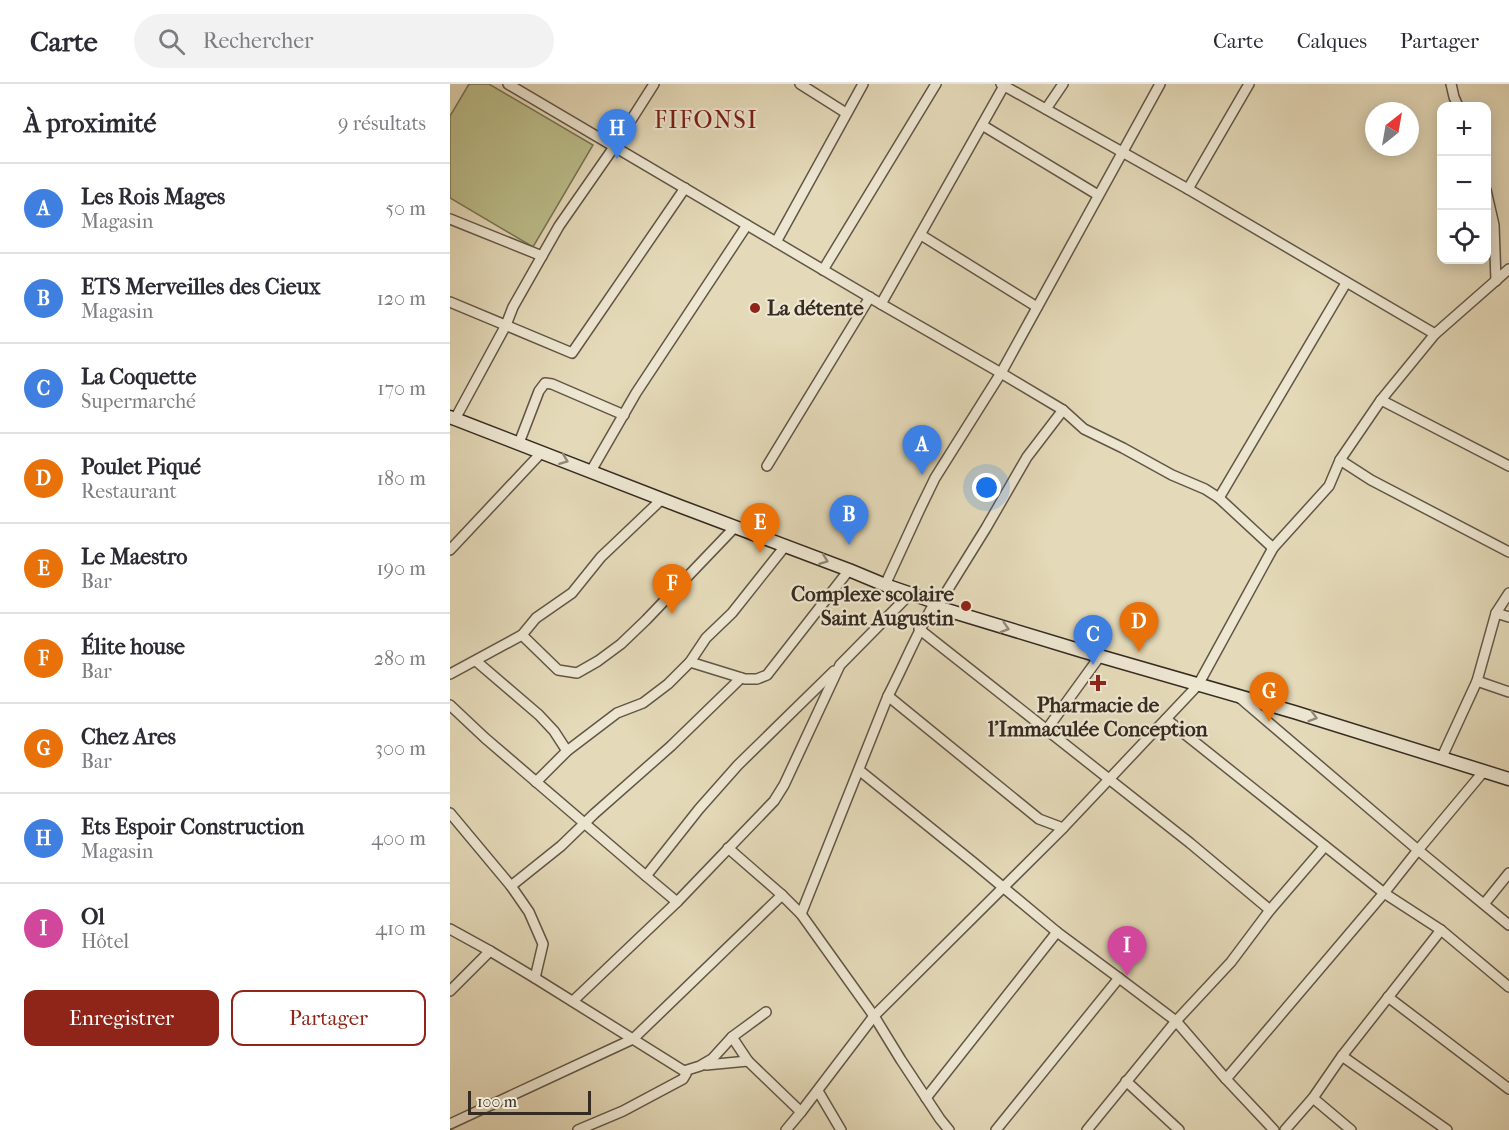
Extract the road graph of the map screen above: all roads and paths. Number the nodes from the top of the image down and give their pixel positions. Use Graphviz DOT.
graph roads {
  1 [pos="508,84"];
  2 [pos="800,84"];
  3 [pos="863,84"];
  4 [pos="936,84"];
  5 [pos="1063,84"];
  6 [pos="1160,84"];
  7 [pos="1249,84"];
  8 [pos="1451,84"];
  9 [pos="651,85"];
  10 [pos="1004,85"];
  11 [pos="1456,102"];
  12 [pos="1046,110"];
  13 [pos="846,113"];
  14 [pos="982,125"];
  15 [pos="615,147"];
  16 [pos="1121,152"];
  17 [pos="685,188"];
  18 [pos="1188,189"];
  19 [pos="1098,195"];
  20 [pos="1491,210"];
  21 [pos="450,219"];
  22 [pos="747,225"];
  23 [pos="921,235"];
  24 [pos="776,242"];
  25 [pos="542,256"];
  26 [pos="1509,269"];
  27 [pos="823,270"];
  28 [pos="1496,280"];
  29 [pos="1346,283"];
  30 [pos="870,297"];
  31 [pos="450,302"];
  32 [pos="881,304"];
  33 [pos="1037,308"];
  34 [pos="506,325"];
  35 [pos="1435,334"];
  36 [pos="1001,373"];
  37 [pos="1381,400"];
  38 [pos="1063,410"];
  39 [pos="624,415"];
  40 [pos="453,418"];
  41 [pos="519,443"];
  42 [pos="542,452"];
  43 [pos="1340,460"];
  44 [pos="767,466"];
  45 [pos="1509,466"];
  46 [pos="591,471"];
  47 [pos="1219,498"];
  48 [pos="662,499"];
  49 [pos="735,527"];
  50 [pos="786,545"];
  51 [pos="1273,548"];
  52 [pos="450,550"];
  53 [pos="1509,552"];
  54 [pos="849,570"];
  55 [pos="885,585"];
  56 [pos="1509,593"];
  57 [pos="910,594"];
  58 [pos="936,605"];
  59 [pos="1496,613"];
  60 [pos="1509,617"];
  61 [pos="919,629"];
  62 [pos="522,635"];
  63 [pos="1100,656"];
  64 [pos="476,661"];
  65 [pos="690,662"];
  66 [pos="840,666"];
  67 [pos="450,674"];
  68 [pos="741,678"];
  69 [pos="1477,681"];
  70 [pos="1198,685"];
  71 [pos="1509,692"];
  72 [pos="1236,694"];
  73 [pos="888,696"];
  74 [pos="450,705"];
  75 [pos="1166,719"];
  76 [pos="1047,729"];
  77 [pos="567,751"];
  78 [pos="1442,758"];
  79 [pos="859,770"];
  80 [pos="1484,771"];
  81 [pos="1108,778"];
  82 [pos="1509,779"];
  83 [pos="536,782"];
  84 [pos="450,813"];
  85 [pos="585,824"];
  86 [pos="1063,828"];
  87 [pos="1325,846"];
  88 [pos="728,848"];
  89 [pos="1418,850"];
  90 [pos="1509,873"];
  91 [pos="646,876"];
  92 [pos="511,886"];
  93 [pos="1003,887"];
  94 [pos="1384,893"];
  95 [pos="782,895"];
  96 [pos="676,902"];
  97 [pos="1484,904"];
  98 [pos="1270,910"];
  99 [pos="801,914"];
  100 [pos="1509,925"];
  101 [pos="450,930"];
  102 [pos="1441,930"];
  103 [pos="1057,932"];
  104 [pos="490,951"];
  105 [pos="535,978"];
  106 [pos="1119,978"];
  107 [pos="1509,987"];
  108 [pos="450,991"];
  109 [pos="1388,997"];
  110 [pos="573,1001"];
  111 [pos="766,1012"];
  112 [pos="874,1016"];
  113 [pos="1176,1021"];
  114 [pos="732,1037"];
  115 [pos="633,1039"];
  116 [pos="1342,1056"];
  117 [pos="748,1061"];
  118 [pos="700,1066"];
  119 [pos="684,1071"];
  120 [pos="1226,1079"];
  121 [pos="1126,1080"];
  122 [pos="1509,1089"];
  123 [pos="818,1091"];
  124 [pos="926,1098"];
  125 [pos="1312,1098"];
  126 [pos="801,1112"];
  127 [pos="450,1124"];
  128 [pos="578,1130"];
  129 [pos="786,1130"];
  130 [pos="841,1130"];
  131 [pos="949,1130"];
  132 [pos="996,1130"];
  133 [pos="1087,1130"];
  134 [pos="1179,1130"];
  135 [pos="1274,1130"];
  136 [pos="1285,1130"];
  137 [pos="1352,1130"];
  138 [pos="1447,1130"];
  1 -- 15 [label="street"];
  2 -- 13 [label="street"];
  3 -- 13 [label="street"];
  4 -- 27 [label="street"];
  5 -- 12 [label="street"];
  6 -- 16 [label="street"];
  7 -- 18 [label="street"];
  8 -- 11 [label="street"];
  9 -- 15 [label="street"];
  10 -- 12 [label="street"];
  10 -- 14 [label="street"];
  12 -- 16 [label="street"];
  13 -- 24 [label="street"];
  14 -- 19 [label="street"];
  14 -- 23 [label="street"];
  15 -- 17 [label="street"];
  15 -- 25 [label="street"];
  16 -- 18 [label="street"];
  16 -- 19 [label="street"];
  17 -- 22 [label="street"];
  17 -- 34 [label="street"];
  18 -- 29 [label="street"];
  19 -- 33 [label="street"];
  20 -- 28 [label="street"];
  21 -- 25 [label="street"];
  22 -- 24 [label="street"];
  22 -- 39 [label="street"];
  23 -- 32 [label="street"];
  23 -- 33 [label="street"];
  24 -- 27 [label="street"];
  25 -- 34 [label="street"];
  26 -- 28 [label="street"];
  27 -- 30 [label="street"];
  28 -- 35 [label="street"];
  29 -- 35 [label="street"];
  29 -- 47 [label="street"];
  30 -- 32 [label="street"];
  30 -- 44 [label="street"];
  31 -- 34 [label="street"];
  32 -- 36 [label="street"];
  33 -- 36 [label="street"];
  34 -- 40 [label="street"];
  35 -- 37 [label="street"];
  36 -- 38 [label="street"];
  36 -- 55 [label="street"];
  37 -- 43 [label="street"];
  37 -- 45 [label="street"];
  38 -- 47 [label="street"];
  38 -- 58 [label="street"];
  39 -- 41 [label="street"];
  39 -- 46 [label="street"];
  40 -- 41 [label="main road"];
  41 -- 42 [label="main road"];
  42 -- 46 [label="main road, one-way"];
  42 -- 52 [label="street"];
  43 -- 51 [label="street"];
  43 -- 53 [label="street"];
  46 -- 48 [label="main road"];
  47 -- 51 [label="street"];
  48 -- 49 [label="main road"];
  48 -- 62 [label="street"];
  49 -- 50 [label="main road"];
  49 -- 62 [label="street"];
  50 -- 54 [label="main road, one-way"];
  50 -- 65 [label="street"];
  51 -- 70 [label="street"];
  54 -- 55 [label="main road"];
  54 -- 68 [label="street"];
  55 -- 57 [label="main road"];
  56 -- 59 [label="street"];
  57 -- 58 [label="main road"];
  57 -- 66 [label="street"];
  58 -- 61 [label="street"];
  58 -- 63 [label="main road, one-way"];
  59 -- 60 [label="street"];
  59 -- 69 [label="street"];
  61 -- 73 [label="street"];
  61 -- 76 [label="street"];
  62 -- 64 [label="street"];
  63 -- 70 [label="main road"];
  63 -- 76 [label="street"];
  64 -- 67 [label="street"];
  64 -- 77 [label="street"];
  65 -- 68 [label="street"];
  65 -- 77 [label="street"];
  66 -- 88 [label="street"];
  66 -- 91 [label="street"];
  68 -- 85 [label="street"];
  69 -- 71 [label="street"];
  69 -- 78 [label="street"];
  70 -- 72 [label="main road"];
  70 -- 75 [label="street"];
  72 -- 78 [label="main road, one-way"];
  72 -- 89 [label="street"];
  73 -- 79 [label="street"];
  73 -- 86 [label="street"];
  74 -- 83 [label="street"];
  75 -- 81 [label="street"];
  75 -- 87 [label="street"];
  76 -- 81 [label="street"];
  77 -- 83 [label="street"];
  78 -- 80 [label="main road"];
  79 -- 93 [label="street"];
  79 -- 99 [label="street"];
  80 -- 82 [label="main road"];
  80 -- 89 [label="street"];
  81 -- 86 [label="street"];
  81 -- 98 [label="street"];
  83 -- 85 [label="street"];
  84 -- 92 [label="street"];
  85 -- 91 [label="street"];
  85 -- 92 [label="street"];
  86 -- 93 [label="street"];
  87 -- 94 [label="street"];
  87 -- 98 [label="street"];
  88 -- 95 [label="street"];
  88 -- 96 [label="street"];
  89 -- 94 [label="street"];
  89 -- 97 [label="street"];
  90 -- 97 [label="street"];
  91 -- 96 [label="street"];
  92 -- 105 [label="street"];
  93 -- 103 [label="street"];
  93 -- 112 [label="street"];
  94 -- 102 [label="street"];
  94 -- 120 [label="street"];
  95 -- 99 [label="street"];
  95 -- 115 [label="street"];
  96 -- 110 [label="street"];
  97 -- 100 [label="street"];
  98 -- 113 [label="street"];
  99 -- 112 [label="street"];
  101 -- 104 [label="street"];
  102 -- 107 [label="street"];
  102 -- 109 [label="street"];
  103 -- 106 [label="street"];
  103 -- 124 [label="street"];
  104 -- 105 [label="street"];
  104 -- 108 [label="street"];
  105 -- 110 [label="street"];
  106 -- 113 [label="street"];
  106 -- 132 [label="street"];
  109 -- 116 [label="street"];
  109 -- 122 [label="street"];
  110 -- 115 [label="street"];
  111 -- 114 [label="street"];
  112 -- 123 [label="street"];
  112 -- 124 [label="street"];
  113 -- 120 [label="street"];
  113 -- 121 [label="street"];
  114 -- 117 [label="street"];
  114 -- 118 [label="street"];
  115 -- 119 [label="street"];
  115 -- 127 [label="street"];
  116 -- 125 [label="street"];
  116 -- 138 [label="street"];
  117 -- 118 [label="street"];
  117 -- 126 [label="street"];
  118 -- 119 [label="street"];
  119 -- 128 [label="street"];
  120 -- 135 [label="street"];
  121 -- 133 [label="street"];
  121 -- 134 [label="street"];
  123 -- 126 [label="street"];
  123 -- 130 [label="street"];
  124 -- 131 [label="street"];
  125 -- 136 [label="street"];
  125 -- 137 [label="street"];
  126 -- 129 [label="street"];
}
